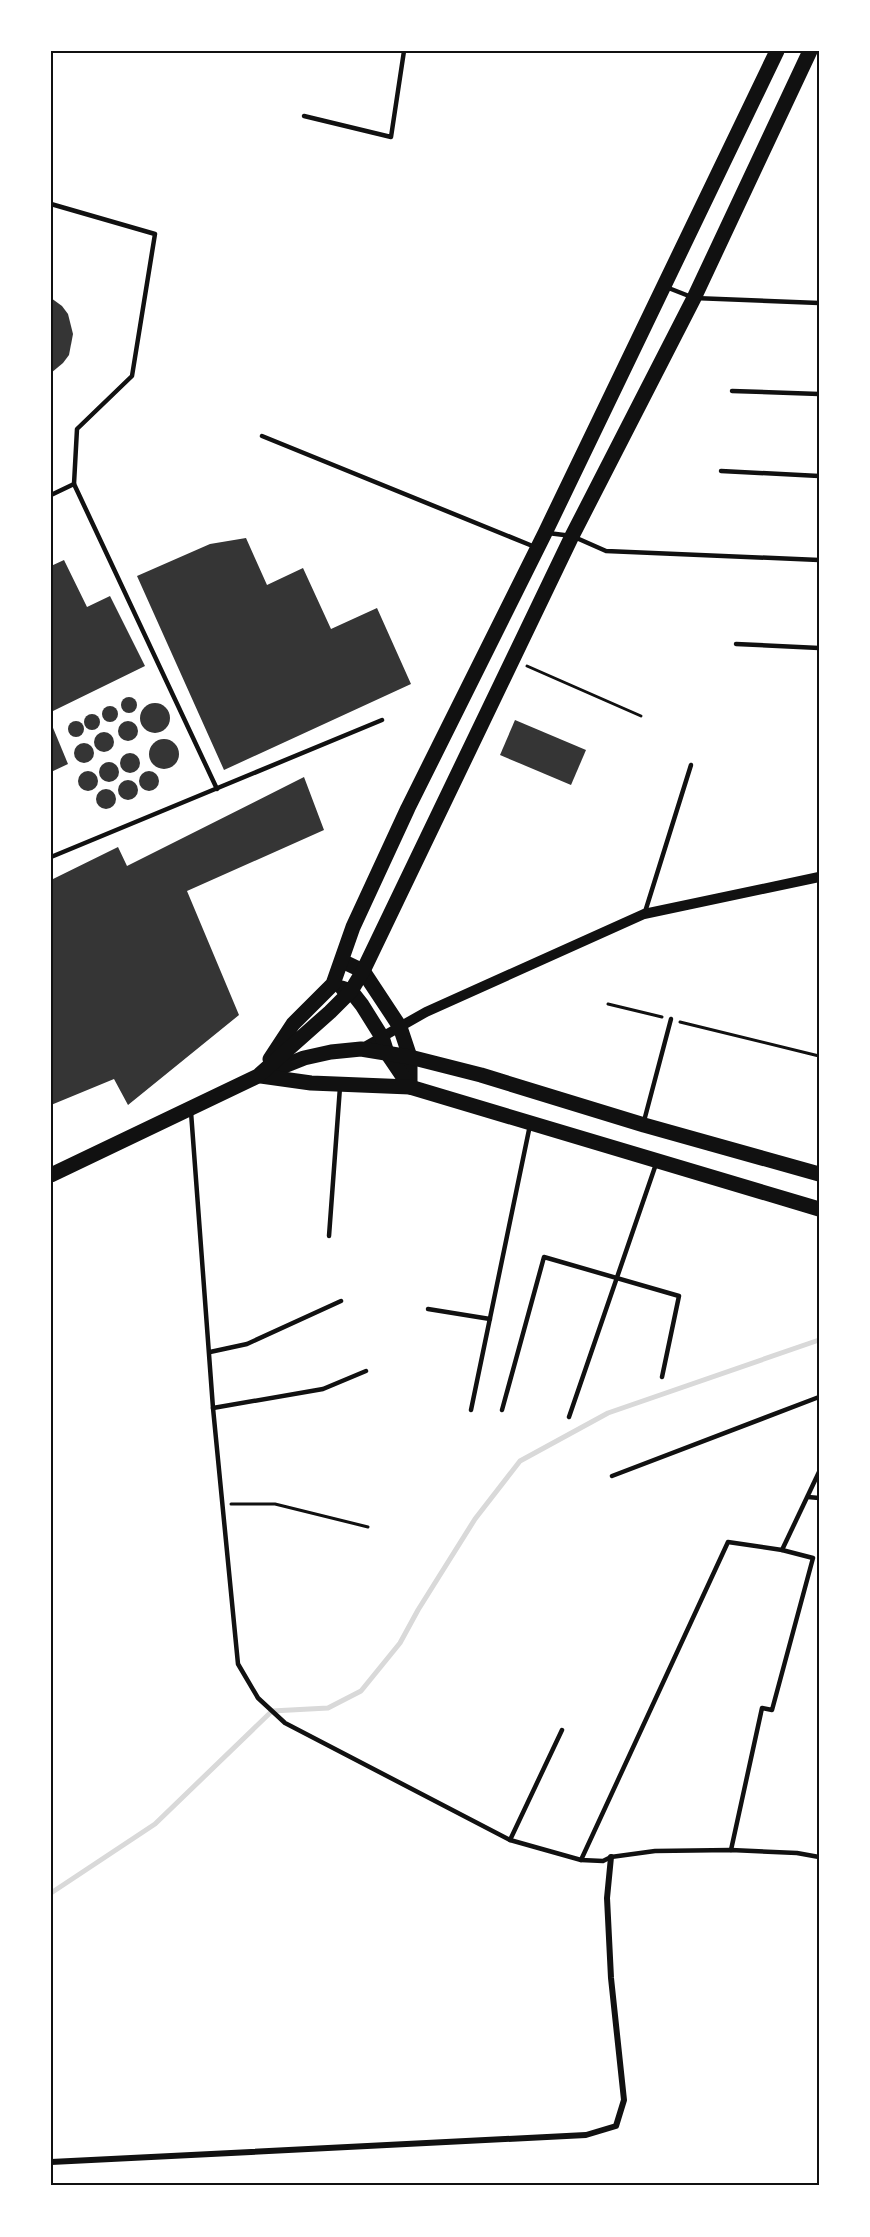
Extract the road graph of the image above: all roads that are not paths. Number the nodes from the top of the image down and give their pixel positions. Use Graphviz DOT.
graph roads {
  1 [pos="404,51"];
  2 [pos="777,51"];
  3 [pos="810,51"];
  4 [pos="304,116"];
  5 [pos="51,204"];
  6 [pos="664,286"];
  7 [pos="694,298"];
  8 [pos="819,303"];
  9 [pos="732,391"];
  10 [pos="819,394"];
  11 [pos="262,436"];
  12 [pos="721,471"];
  13 [pos="819,476"];
  14 [pos="74,484"];
  15 [pos="51,495"];
  16 [pos="545,533"];
  17 [pos="572,536"];
  18 [pos="537,548"];
  19 [pos="819,560"];
  20 [pos="736,644"];
  21 [pos="819,648"];
  22 [pos="382,720"];
  23 [pos="691,765"];
  24 [pos="217,789"];
  25 [pos="51,857"];
  26 [pos="819,877"];
  27 [pos="644,915"];
  28 [pos="342,961"];
  29 [pos="363,970"];
  30 [pos="333,984"];
  31 [pos="351,991"];
  32 [pos="671,1019"];
  33 [pos="400,1027"];
  34 [pos="382,1037"];
  35 [pos="361,1049"];
  36 [pos="387,1053"];
  37 [pos="410,1057"];
  38 [pos="258,1076"];
  39 [pos="340,1084"];
  40 [pos="410,1087"];
  41 [pos="190,1110"];
  42 [pos="531,1122"];
  43 [pos="644,1125"];
  44 [pos="657,1161"];
  45 [pos="819,1174"];
  46 [pos="51,1175"];
  47 [pos="819,1209"];
  48 [pos="329,1236"];
  49 [pos="617,1279"];
  50 [pos="341,1301"];
  51 [pos="428,1309"];
  52 [pos="490,1319"];
  53 [pos="210,1352"];
  54 [pos="366,1371"];
  55 [pos="662,1377"];
  56 [pos="819,1397"];
  57 [pos="213,1408"];
  58 [pos="471,1410"];
  59 [pos="502,1410"];
  60 [pos="569,1417"];
  61 [pos="819,1472"];
  62 [pos="612,1476"];
  63 [pos="808,1497"];
  64 [pos="819,1497"];
  65 [pos="782,1550"];
  66 [pos="562,1730"];
  67 [pos="510,1840"];
  68 [pos="731,1850"];
  69 [pos="611,1857"];
  70 [pos="819,1857"];
  71 [pos="581,1860"];
  72 [pos="51,2162"];
  1 -- 4 [label="lane"];
  2 -- 6 [label="main road"];
  3 -- 7 [label="main road"];
  5 -- 14 [label="lane"];
  6 -- 7 [label="lane"];
  6 -- 16 [label="main road"];
  7 -- 8 [label="lane"];
  7 -- 17 [label="main road"];
  9 -- 10 [label="lane"];
  11 -- 18 [label="lane"];
  12 -- 13 [label="lane"];
  14 -- 15 [label="lane"];
  14 -- 24 [label="lane"];
  16 -- 17 [label="lane"];
  16 -- 18 [label="main road"];
  17 -- 19 [label="lane"];
  17 -- 29 [label="main road"];
  18 -- 28 [label="main road"];
  20 -- 21 [label="lane"];
  22 -- 24 [label="lane"];
  23 -- 27 [label="lane"];
  24 -- 25 [label="lane"];
  26 -- 27 [label="street"];
  27 -- 33 [label="street"];
  28 -- 29 [label="main road"];
  28 -- 30 [label="main road"];
  29 -- 31 [label="main road"];
  29 -- 33 [label="main road"];
  30 -- 31 [label="main road"];
  30 -- 38 [label="main road"];
  31 -- 34 [label="main road"];
  31 -- 38 [label="main road"];
  32 -- 43 [label="lane"];
  33 -- 34 [label="street"];
  33 -- 37 [label="main road"];
  34 -- 35 [label="street"];
  34 -- 36 [label="main road"];
  35 -- 36 [label="main road"];
  35 -- 38 [label="main road"];
  36 -- 37 [label="main road"];
  36 -- 40 [label="main road"];
  37 -- 40 [label="main road"];
  37 -- 43 [label="main road"];
  38 -- 39 [label="main road"];
  38 -- 41 [label="main road"];
  39 -- 40 [label="main road"];
  39 -- 48 [label="lane"];
  40 -- 42 [label="main road"];
  41 -- 46 [label="main road"];
  41 -- 53 [label="lane"];
  42 -- 44 [label="main road"];
  42 -- 52 [label="lane"];
  43 -- 45 [label="main road"];
  44 -- 47 [label="main road"];
  44 -- 49 [label="lane"];
  49 -- 55 [label="lane"];
  49 -- 59 [label="lane"];
  49 -- 60 [label="lane"];
  50 -- 53 [label="lane"];
  51 -- 52 [label="lane"];
  52 -- 58 [label="lane"];
  53 -- 57 [label="lane"];
  54 -- 57 [label="lane"];
  56 -- 62 [label="lane"];
  57 -- 67 [label="lane"];
  61 -- 63 [label="lane"];
  63 -- 64 [label="lane"];
  63 -- 65 [label="lane"];
  65 -- 68 [label="lane"];
  65 -- 71 [label="lane"];
  66 -- 67 [label="lane"];
  67 -- 71 [label="lane"];
  68 -- 69 [label="lane"];
  68 -- 70 [label="lane"];
  69 -- 71 [label="lane"];
  69 -- 72 [label="street"];
}
